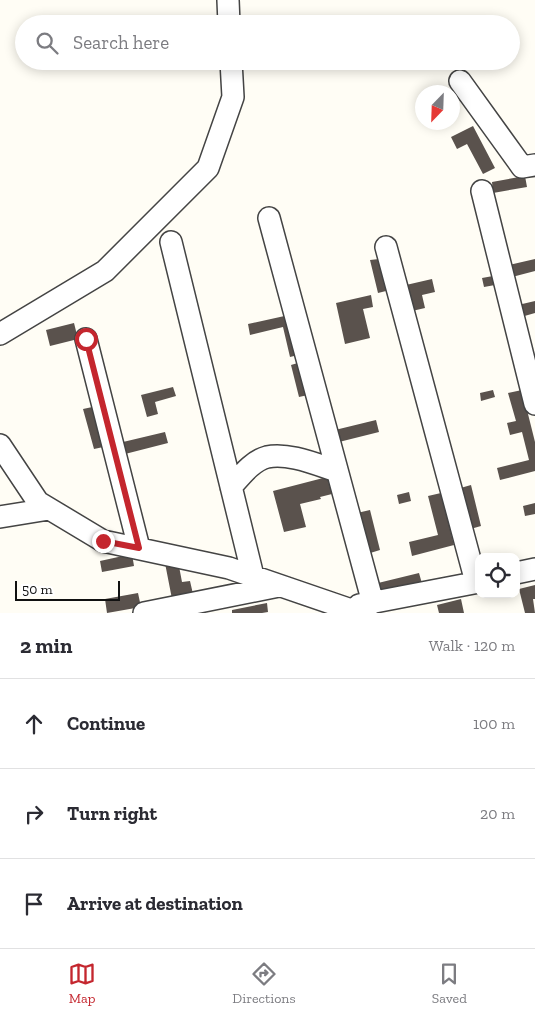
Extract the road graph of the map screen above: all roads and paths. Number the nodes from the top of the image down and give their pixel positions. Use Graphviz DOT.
graph roads {
  1 [pos="228,0"];
  2 [pos="229,15"];
  3 [pos="232,70"];
  4 [pos="460,81"];
  5 [pos="535,164"];
  6 [pos="482,192"];
  7 [pos="268,218"];
  8 [pos="170,242"];
  9 [pos="386,247"];
  10 [pos="0,334"];
  11 [pos="86,339"];
  12 [pos="535,404"];
  13 [pos="0,445"];
  14 [pos="337,471"];
  15 [pos="231,487"];
  16 [pos="49,509"];
  17 [pos="0,517"];
  18 [pos="139,548"];
  19 [pos="535,569"];
  20 [pos="520,572"];
  21 [pos="475,575"];
  22 [pos="252,576"];
  23 [pos="475,582"];
  24 [pos="280,585"];
  25 [pos="360,608"];
  26 [pos="144,613"];
  1 -- 2 [label="lane"];
  3 -- 10 [label="lane"];
  4 -- 5 [label="lane"];
  6 -- 12 [label="lane"];
  7 -- 14 [label="lane"];
  8 -- 15 [label="lane"];
  9 -- 21 [label="lane"];
  11 -- 18 [label="lane"];
  13 -- 16 [label="lane"];
  14 -- 15 [label="lane"];
  14 -- 25 [label="lane"];
  15 -- 22 [label="lane"];
  16 -- 17 [label="lane"];
  16 -- 18 [label="lane"];
  18 -- 22 [label="lane"];
  19 -- 20 [label="lane"];
  22 -- 24 [label="lane"];
  23 -- 25 [label="lane"];
  24 -- 25 [label="lane"];
  24 -- 26 [label="lane"];
}
